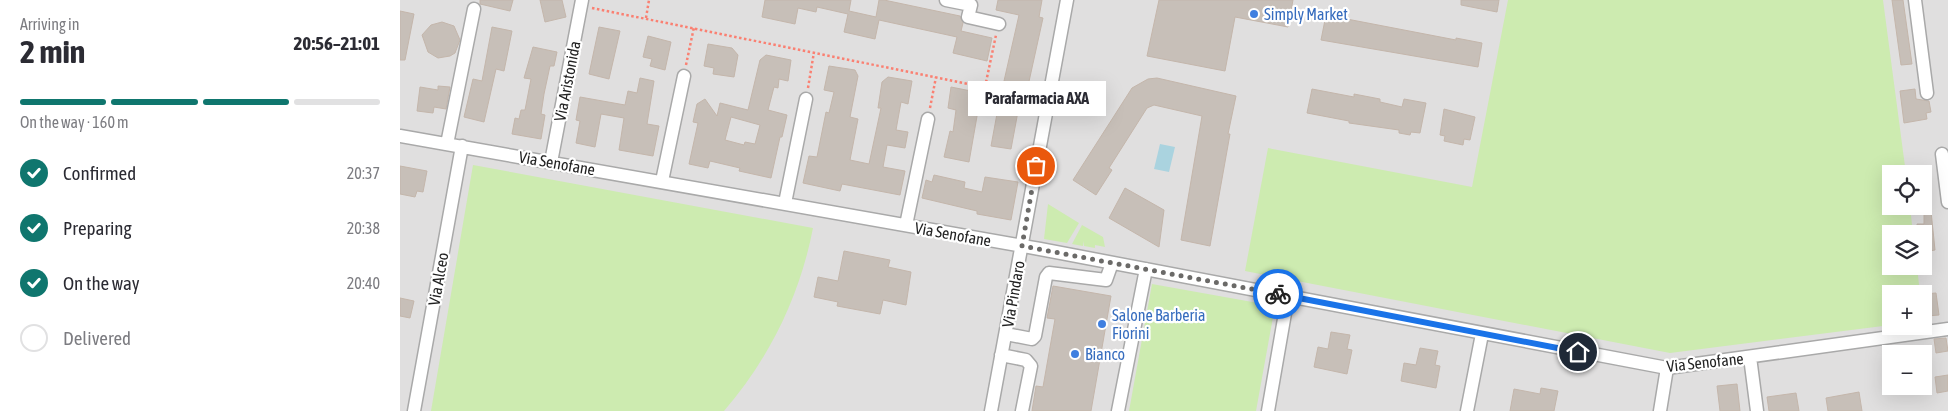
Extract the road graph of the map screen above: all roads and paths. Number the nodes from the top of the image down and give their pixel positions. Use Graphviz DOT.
graph roads {
  1 [pos="649,0"];
  2 [pos="946,0"];
  3 [pos="1067,0"];
  4 [pos="1915,0"];
  5 [pos="582,3"];
  6 [pos="474,9"];
  7 [pos="646,18"];
  8 [pos="999,24"];
  9 [pos="694,27"];
  10 [pos="814,52"];
  11 [pos="684,76"];
  12 [pos="936,77"];
  13 [pos="985,87"];
  14 [pos="1927,93"];
  15 [pos="806,99"];
  16 [pos="1049,100"];
  17 [pos="928,119"];
  18 [pos="400,136"];
  19 [pos="447,144"];
  20 [pos="462,146"];
  21 [pos="1942,154"];
  22 [pos="551,162"];
  23 [pos="662,181"];
  24 [pos="1948,202"];
  25 [pos="785,203"];
  26 [pos="906,225"];
  27 [pos="1022,246"];
  28 [pos="1112,263"];
  29 [pos="1146,269"];
  30 [pos="1288,296"];
  31 [pos="1948,329"];
  32 [pos="1006,334"];
  33 [pos="1482,334"];
  34 [pos="1001,355"];
  35 [pos="1750,357"];
  36 [pos="1668,368"];
  37 [pos="414,411"];
  38 [pos="991,411"];
  39 [pos="1022,411"];
  40 [pos="1118,411"];
  41 [pos="1268,411"];
  42 [pos="1467,411"];
  43 [pos="1660,411"];
  44 [pos="1757,411"];
  1 -- 7 [label="path"];
  2 -- 8 [label="street"];
  3 -- 16 [label="street, Via Pindaro"];
  4 -- 14 [label="street"];
  5 -- 7 [label="path"];
  5 -- 22 [label="street, Via Aristonida"];
  6 -- 19 [label="street"];
  7 -- 9 [label="path"];
  8 -- 13 [label="path"];
  9 -- 10 [label="path"];
  9 -- 11 [label="path"];
  10 -- 12 [label="path"];
  10 -- 15 [label="path"];
  11 -- 23 [label="street"];
  12 -- 13 [label="path"];
  12 -- 17 [label="path"];
  13 -- 16 [label="path"];
  15 -- 25 [label="street"];
  16 -- 27 [label="street, Via Pindaro"];
  17 -- 26 [label="street"];
  18 -- 19 [label="street, Via Senofane"];
  19 -- 20 [label="street, Via Senofane"];
  20 -- 22 [label="street, Via Senofane"];
  20 -- 37 [label="street, Via Alceo"];
  21 -- 24 [label="street"];
  22 -- 23 [label="street, Via Senofane"];
  23 -- 25 [label="street, Via Senofane"];
  25 -- 26 [label="street, Via Senofane"];
  26 -- 27 [label="street, Via Senofane"];
  27 -- 28 [label="street, Via Senofane"];
  27 -- 32 [label="street, Via Pindaro"];
  28 -- 29 [label="street, Via Senofane"];
  28 -- 32 [label="street"];
  29 -- 30 [label="street, Via Senofane"];
  29 -- 40 [label="street"];
  30 -- 33 [label="street, Via Senofane"];
  30 -- 41 [label="street"];
  31 -- 35 [label="street, Via Senofane"];
  32 -- 34 [label="street, Via Pindaro"];
  33 -- 36 [label="street, Via Senofane"];
  33 -- 42 [label="street"];
  34 -- 38 [label="street, Via Pindaro"];
  34 -- 39 [label="street"];
  35 -- 36 [label="street, Via Senofane"];
  35 -- 44 [label="street"];
  36 -- 43 [label="street"];
}
